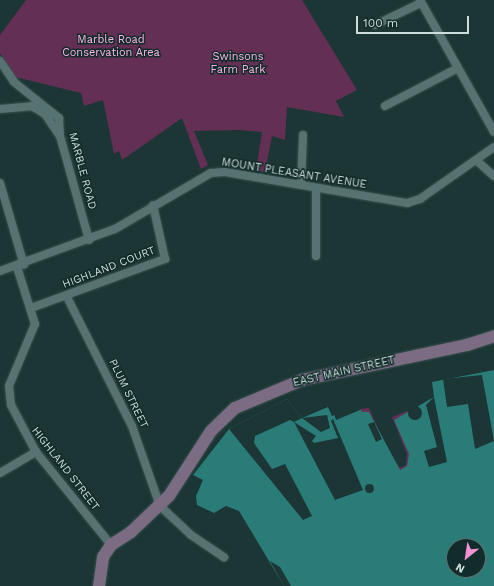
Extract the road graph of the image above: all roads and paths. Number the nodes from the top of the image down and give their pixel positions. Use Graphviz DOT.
graph roads {
  1 [pos="420,1"];
  2 [pos="375,25"];
  3 [pos="0,61"];
  4 [pos="458,68"];
  5 [pos="385,106"];
  6 [pos="0,109"];
  7 [pos="494,132"];
  8 [pos="303,135"];
  9 [pos="60,136"];
  10 [pos="494,147"];
  11 [pos="476,160"];
  12 [pos="494,176"];
  13 [pos="0,182"];
  14 [pos="301,185"];
  15 [pos="316,188"];
  16 [pos="153,205"];
  17 [pos="89,240"];
  18 [pos="316,256"];
  19 [pos="20,266"];
  20 [pos="0,271"];
  21 [pos="67,297"];
  22 [pos="31,308"];
  23 [pos="494,336"];
  24 [pos="4,387"];
  25 [pos="36,452"];
  26 [pos="0,473"];
  27 [pos="160,506"];
  28 [pos="111,545"];
  29 [pos="224,557"];
  30 [pos="99,586"];
  1 -- 2 [label="street"];
  1 -- 4 [label="street"];
  3 -- 9 [label="street, MARBLE ROAD"];
  4 -- 5 [label="street"];
  4 -- 7 [label="street"];
  6 -- 9 [label="street"];
  8 -- 14 [label="street"];
  9 -- 17 [label="street, MARBLE ROAD"];
  10 -- 11 [label="street, MOUNT PLEASANT AVENUE"];
  11 -- 12 [label="street"];
  11 -- 15 [label="street, MOUNT PLEASANT AVENUE"];
  13 -- 19 [label="street, HIGHLAND STREET"];
  14 -- 15 [label="street, MOUNT PLEASANT AVENUE"];
  14 -- 16 [label="street, MOUNT PLEASANT AVENUE"];
  15 -- 18 [label="street"];
  16 -- 17 [label="street, MOUNT PLEASANT AVENUE"];
  16 -- 21 [label="street, HIGHLAND COURT"];
  17 -- 19 [label="street, MOUNT PLEASANT AVENUE"];
  19 -- 20 [label="street, MOUNT PLEASANT AVENUE"];
  19 -- 22 [label="street, HIGHLAND STREET"];
  21 -- 22 [label="street, HIGHLAND COURT"];
  21 -- 27 [label="street, PLUM STREET"];
  22 -- 24 [label="street, HIGHLAND STREET"];
  23 -- 27 [label="main road, EAST MAIN STREET"];
  24 -- 25 [label="street, HIGHLAND STREET"];
  25 -- 26 [label="street"];
  25 -- 28 [label="street, HIGHLAND STREET"];
  27 -- 28 [label="main road, EAST MAIN STREET"];
  27 -- 29 [label="street"];
  28 -- 30 [label="main road, EAST MAIN STREET"];
}
